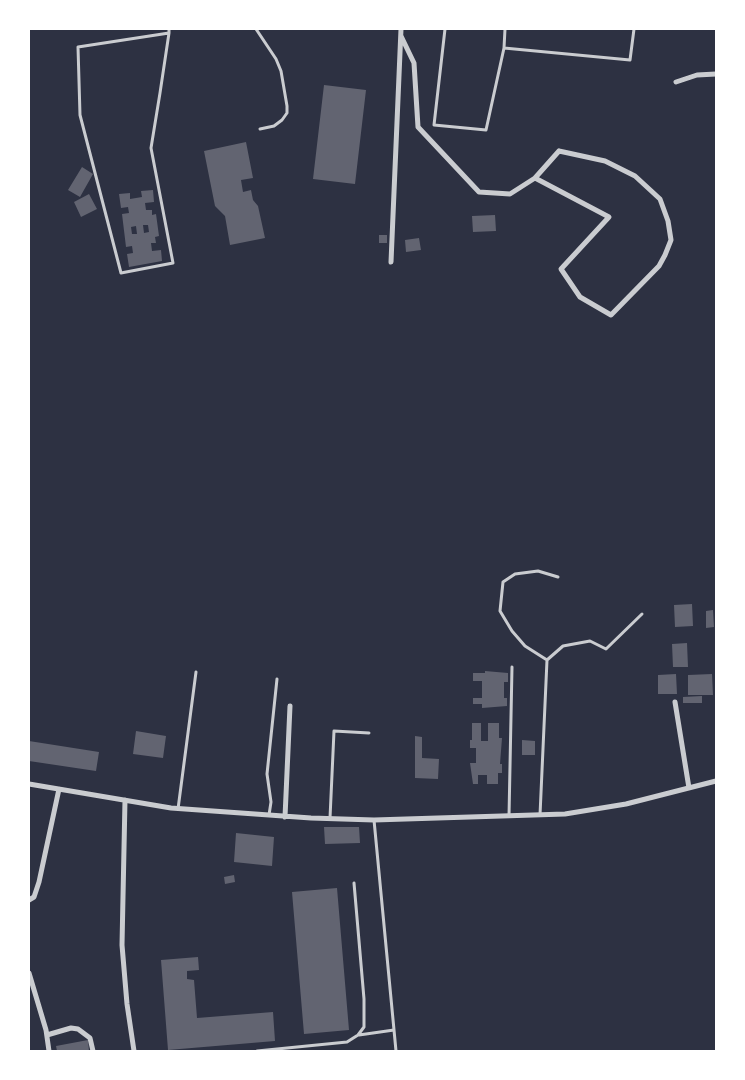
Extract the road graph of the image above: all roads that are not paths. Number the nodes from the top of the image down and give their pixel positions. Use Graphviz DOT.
graph roads {
  1 [pos="256,29"];
  2 [pos="401,29"];
  3 [pos="445,29"];
  4 [pos="505,29"];
  5 [pos="634,29"];
  6 [pos="169,31"];
  7 [pos="401,36"];
  8 [pos="504,48"];
  9 [pos="716,74"];
  10 [pos="676,82"];
  11 [pos="260,129"];
  12 [pos="535,178"];
  13 [pos="391,262"];
  14 [pos="558,577"];
  15 [pos="642,614"];
  16 [pos="547,660"];
  17 [pos="512,667"];
  18 [pos="196,672"];
  19 [pos="276,679"];
  20 [pos="675,702"];
  21 [pos="290,706"];
  22 [pos="369,733"];
  23 [pos="716,781"];
  24 [pos="29,784"];
  25 [pos="689,788"];
  26 [pos="60,789"];
  27 [pos="124,800"];
  28 [pos="178,808"];
  29 [pos="269,816"];
  30 [pos="285,816"];
  31 [pos="509,816"];
  32 [pos="540,816"];
  33 [pos="330,819"];
  34 [pos="374,820"];
  35 [pos="354,883"];
  36 [pos="29,900"];
  37 [pos="29,973"];
  38 [pos="394,1030"];
  39 [pos="47,1035"];
  40 [pos="358,1035"];
  41 [pos="49,1051"];
  42 [pos="93,1051"];
  43 [pos="134,1051"];
  44 [pos="256,1051"];
  45 [pos="396,1051"];
  1 -- 11 [label="lane"];
  2 -- 7 [label="street"];
  3 -- 8 [label="lane"];
  4 -- 8 [label="lane"];
  5 -- 8 [label="lane"];
  6 -- 6 [label="lane"];
  7 -- 12 [label="street"];
  7 -- 13 [label="street"];
  9 -- 10 [label="street"];
  12 -- 12 [label="street"];
  14 -- 16 [label="lane"];
  15 -- 16 [label="lane"];
  16 -- 32 [label="lane"];
  17 -- 31 [label="lane"];
  18 -- 28 [label="lane"];
  19 -- 29 [label="lane"];
  20 -- 25 [label="street"];
  21 -- 30 [label="street"];
  22 -- 33 [label="lane"];
  23 -- 25 [label="street"];
  24 -- 26 [label="street"];
  25 -- 32 [label="street"];
  26 -- 27 [label="street"];
  26 -- 36 [label="street"];
  27 -- 28 [label="street"];
  27 -- 43 [label="street"];
  28 -- 29 [label="street"];
  29 -- 30 [label="street"];
  30 -- 33 [label="street"];
  31 -- 32 [label="street"];
  31 -- 34 [label="street"];
  33 -- 34 [label="street"];
  34 -- 38 [label="lane"];
  35 -- 40 [label="lane"];
  37 -- 39 [label="street"];
  38 -- 40 [label="lane"];
  38 -- 45 [label="lane"];
  39 -- 41 [label="street"];
  39 -- 42 [label="street"];
  40 -- 44 [label="lane"];
}
